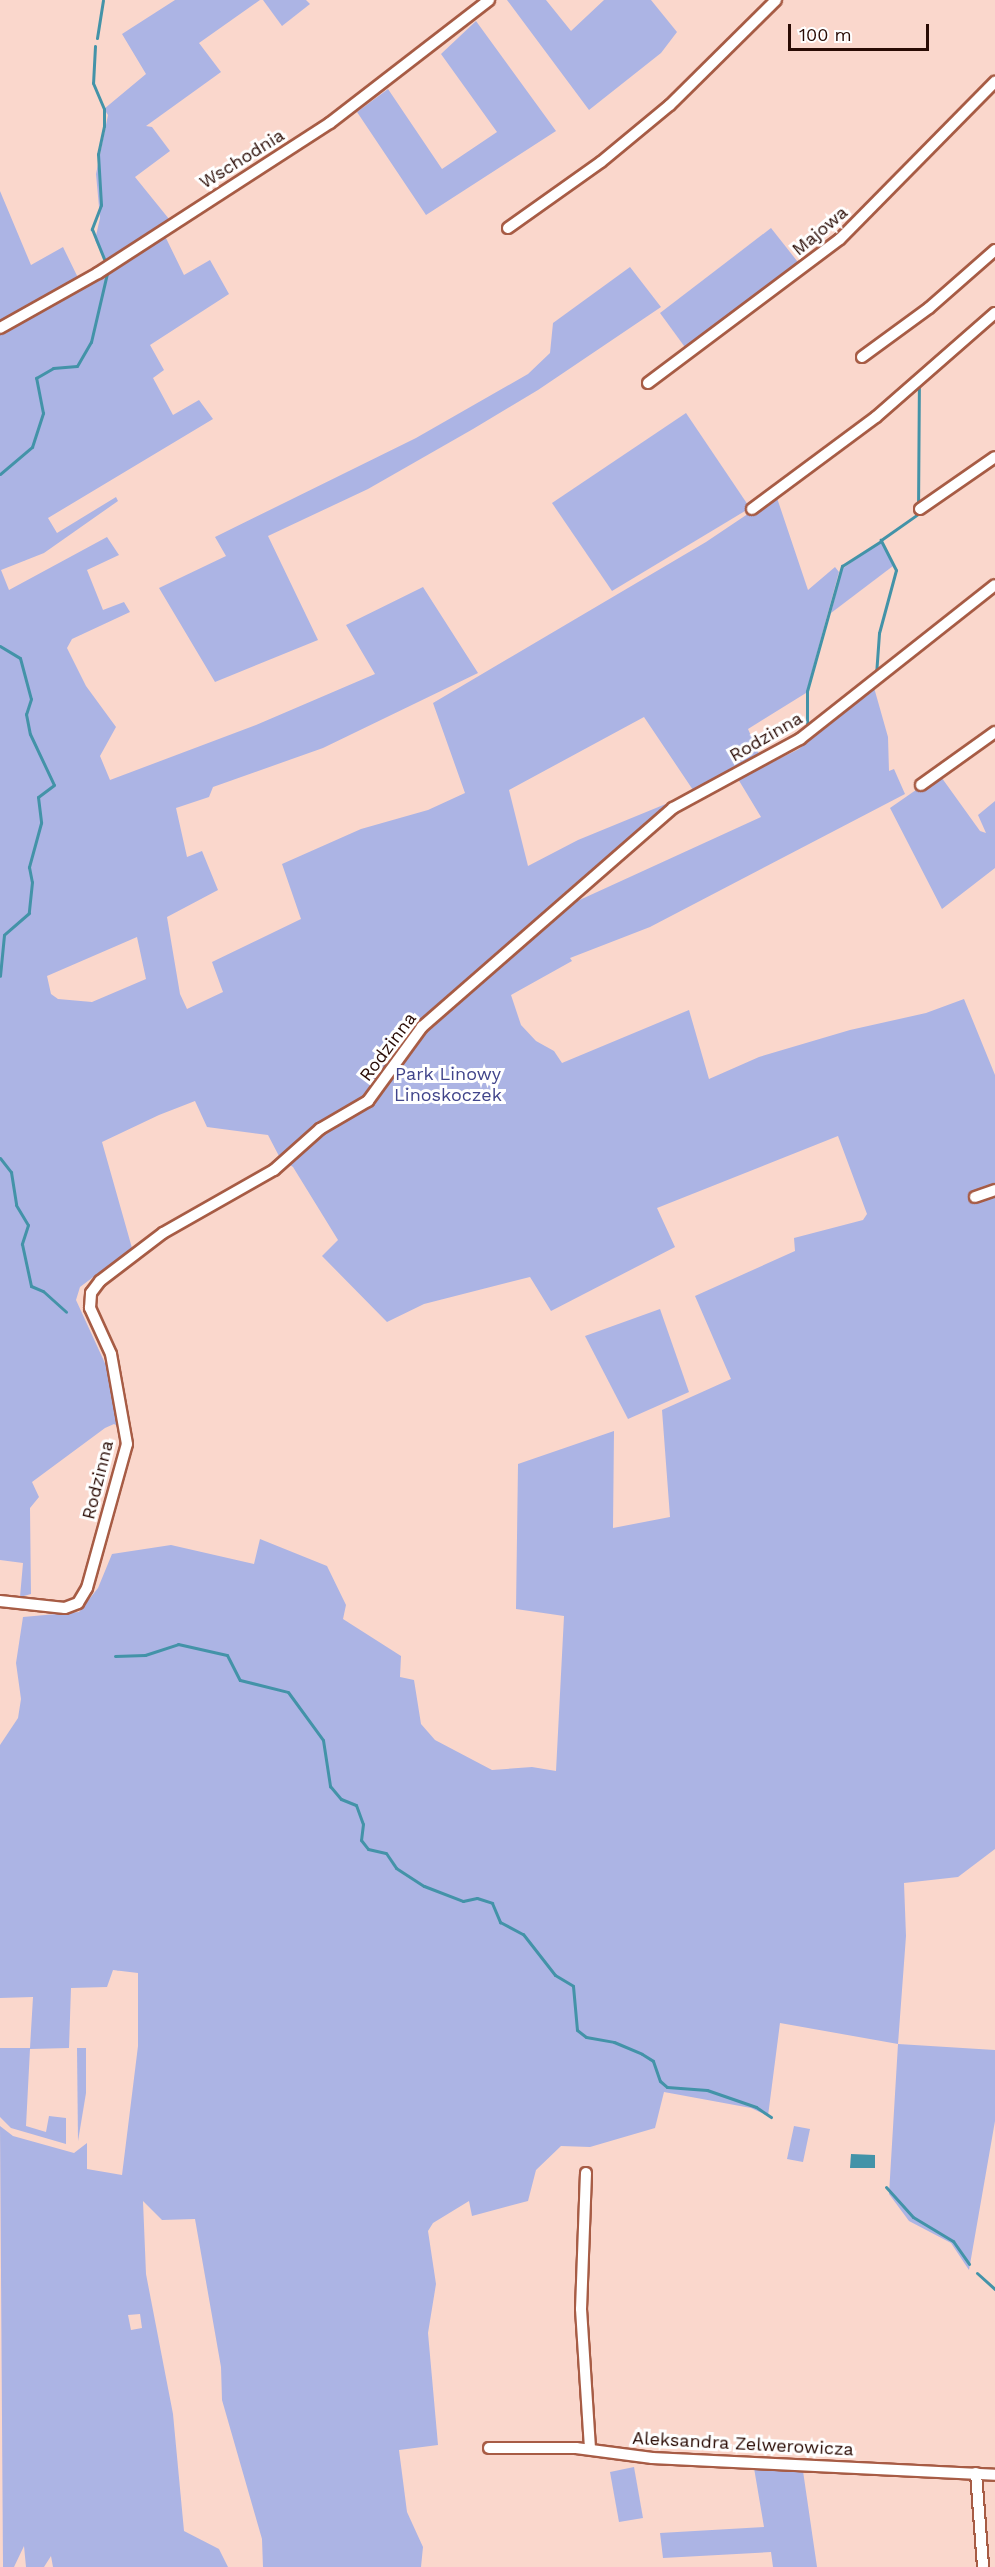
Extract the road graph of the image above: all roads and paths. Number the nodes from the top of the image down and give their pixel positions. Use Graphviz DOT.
graph roads {
  1 [pos="489,0"];
  2 [pos="776,0"];
  3 [pos="995,82"];
  4 [pos="508,228"];
  5 [pos="995,250"];
  6 [pos="995,313"];
  7 [pos="0,328"];
  8 [pos="862,357"];
  9 [pos="648,383"];
  10 [pos="995,457"];
  11 [pos="752,509"];
  12 [pos="920,509"];
  13 [pos="995,585"];
  14 [pos="995,732"];
  15 [pos="921,785"];
  16 [pos="995,1190"];
  17 [pos="975,1197"];
  18 [pos="0,1601"];
  19 [pos="586,2173"];
  20 [pos="489,2448"];
  21 [pos="590,2449"];
  22 [pos="976,2473"];
  23 [pos="995,2475"];
  24 [pos="983,2567"];
  1 -- 7 [label="street, Wschodnia"];
  2 -- 4 [label="street"];
  3 -- 9 [label="street, Majowa"];
  5 -- 8 [label="street"];
  6 -- 11 [label="street"];
  10 -- 12 [label="street"];
  13 -- 18 [label="street, Rodzinna"];
  14 -- 15 [label="street"];
  16 -- 17 [label="street"];
  19 -- 21 [label="street"];
  20 -- 21 [label="street, Aleksandra Zelwerowicza"];
  21 -- 22 [label="street, Aleksandra Zelwerowicza"];
  22 -- 23 [label="street, Aleksandra Zelwerowicza"];
  22 -- 24 [label="street"];
}
